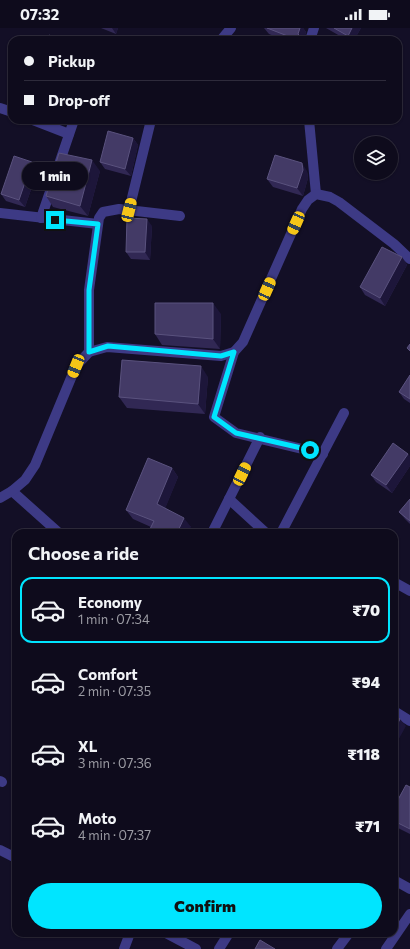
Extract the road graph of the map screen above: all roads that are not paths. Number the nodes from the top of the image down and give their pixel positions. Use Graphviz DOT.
graph roads {
  1 [pos="231,28"];
  2 [pos="224,36"];
  3 [pos="44,124"];
  4 [pos="73,124"];
  5 [pos="150,124"];
  6 [pos="309,124"];
  7 [pos="70,134"];
  8 [pos="316,194"];
  9 [pos="129,210"];
  10 [pos="0,213"];
  11 [pos="180,216"];
  12 [pos="41,218"];
  13 [pos="98,224"];
  14 [pos="410,259"];
  15 [pos="89,352"];
  16 [pos="234,352"];
  17 [pos="344,413"];
  18 [pos="260,437"];
  19 [pos="323,454"];
  20 [pos="12,491"];
  21 [pos="0,498"];
  22 [pos="229,499"];
  23 [pos="55,529"];
  24 [pos="214,529"];
  25 [pos="262,529"];
  26 [pos="283,529"];
  27 [pos="398,584"];
  28 [pos="410,591"];
  29 [pos="398,714"];
  30 [pos="410,721"];
  31 [pos="0,850"];
  32 [pos="12,856"];
  33 [pos="398,882"];
  34 [pos="410,889"];
  35 [pos="410,914"];
  36 [pos="398,932"];
  37 [pos="128,937"];
  38 [pos="174,937"];
  39 [pos="227,937"];
  40 [pos="346,937"];
  41 [pos="394,937"];
  42 [pos="124,949"];
  43 [pos="196,949"];
  44 [pos="220,949"];
  45 [pos="337,949"];
  46 [pos="386,949"];
  1 -- 2 [label="street"];
  3 -- 7 [label="street"];
  4 -- 7 [label="street"];
  5 -- 9 [label="street"];
  6 -- 8 [label="street"];
  7 -- 12 [label="street"];
  8 -- 14 [label="street"];
  8 -- 16 [label="street"];
  9 -- 11 [label="street"];
  9 -- 13 [label="street"];
  10 -- 12 [label="street"];
  12 -- 13 [label="street"];
  13 -- 15 [label="street"];
  15 -- 16 [label="street"];
  15 -- 20 [label="street"];
  16 -- 18 [label="street"];
  17 -- 19 [label="street"];
  18 -- 19 [label="street"];
  18 -- 22 [label="street"];
  19 -- 26 [label="street"];
  20 -- 21 [label="street"];
  20 -- 23 [label="street"];
  22 -- 24 [label="street"];
  22 -- 25 [label="street"];
  27 -- 28 [label="street"];
  29 -- 30 [label="street"];
  31 -- 32 [label="street"];
  33 -- 34 [label="street"];
  35 -- 36 [label="street"];
  37 -- 42 [label="street"];
  38 -- 43 [label="street"];
  39 -- 44 [label="street"];
  40 -- 45 [label="street"];
  41 -- 46 [label="street"];
}
